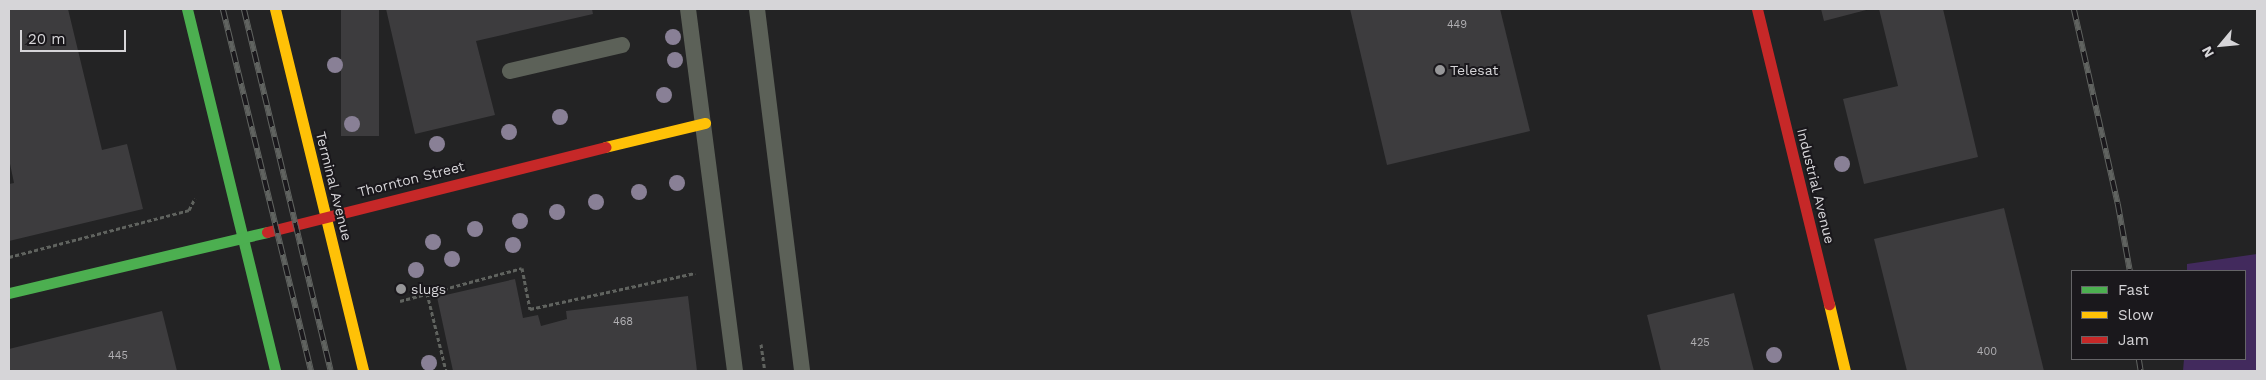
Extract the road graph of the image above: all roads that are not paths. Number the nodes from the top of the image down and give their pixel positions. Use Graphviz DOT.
graph roads {
  1 [pos="187,9"];
  2 [pos="275,9"];
  3 [pos="688,9"];
  4 [pos="757,9"];
  5 [pos="1757,9"];
  6 [pos="622,45"];
  7 [pos="510,71"];
  8 [pos="704,123"];
  9 [pos="326,216"];
  10 [pos="243,239"];
  11 [pos="9,293"];
  12 [pos="275,371"];
  13 [pos="363,371"];
  14 [pos="736,371"];
  15 [pos="802,371"];
  16 [pos="1845,371"];
  1 -- 10 [label="street"];
  2 -- 9 [label="street, Terminal Avenue"];
  3 -- 8 [label="lane"];
  4 -- 15 [label="lane"];
  5 -- 16 [label="street, Industrial Avenue"];
  6 -- 7 [label="lane"];
  8 -- 9 [label="street, Thornton Street"];
  8 -- 14 [label="lane"];
  9 -- 10 [label="street, Thornton Street"];
  9 -- 13 [label="street, Terminal Avenue"];
  10 -- 11 [label="street, Thornton Street"];
  10 -- 12 [label="street"];
}
